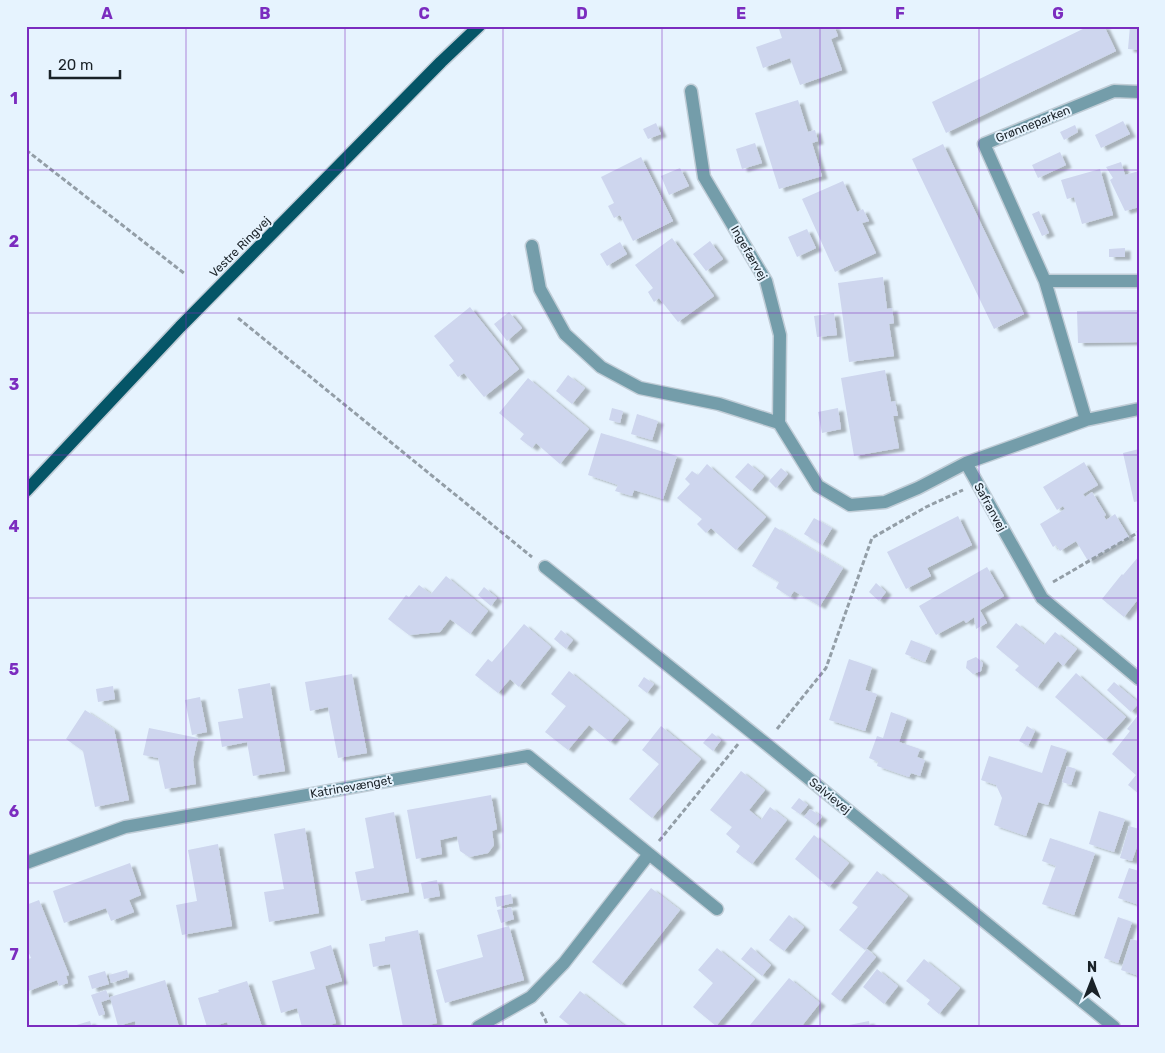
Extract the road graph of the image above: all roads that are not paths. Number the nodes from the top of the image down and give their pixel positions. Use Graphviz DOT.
graph roads {
  1 [pos="479,26"];
  2 [pos="691,90"];
  3 [pos="1139,92"];
  4 [pos="532,246"];
  5 [pos="1044,281"];
  6 [pos="1139,281"];
  7 [pos="1139,409"];
  8 [pos="1086,420"];
  9 [pos="779,423"];
  10 [pos="966,463"];
  11 [pos="26,491"];
  12 [pos="544,567"];
  13 [pos="1139,679"];
  14 [pos="649,854"];
  15 [pos="26,863"];
  16 [pos="717,909"];
  17 [pos="478,1027"];
  18 [pos="1114,1027"];
  1 -- 11 [label="main road, Vestre Ringvej"];
  2 -- 9 [label="street, Ingefærvej"];
  3 -- 5 [label="street, Grønneparken"];
  4 -- 9 [label="street"];
  5 -- 6 [label="street"];
  5 -- 8 [label="street, Grønneparken"];
  7 -- 8 [label="street"];
  8 -- 10 [label="street"];
  9 -- 10 [label="street"];
  10 -- 13 [label="street, Safranvej"];
  12 -- 18 [label="street, Salvievej"];
  14 -- 15 [label="street, Katrinevænget"];
  14 -- 16 [label="street, Katrinevænget"];
  14 -- 17 [label="street"];
}
